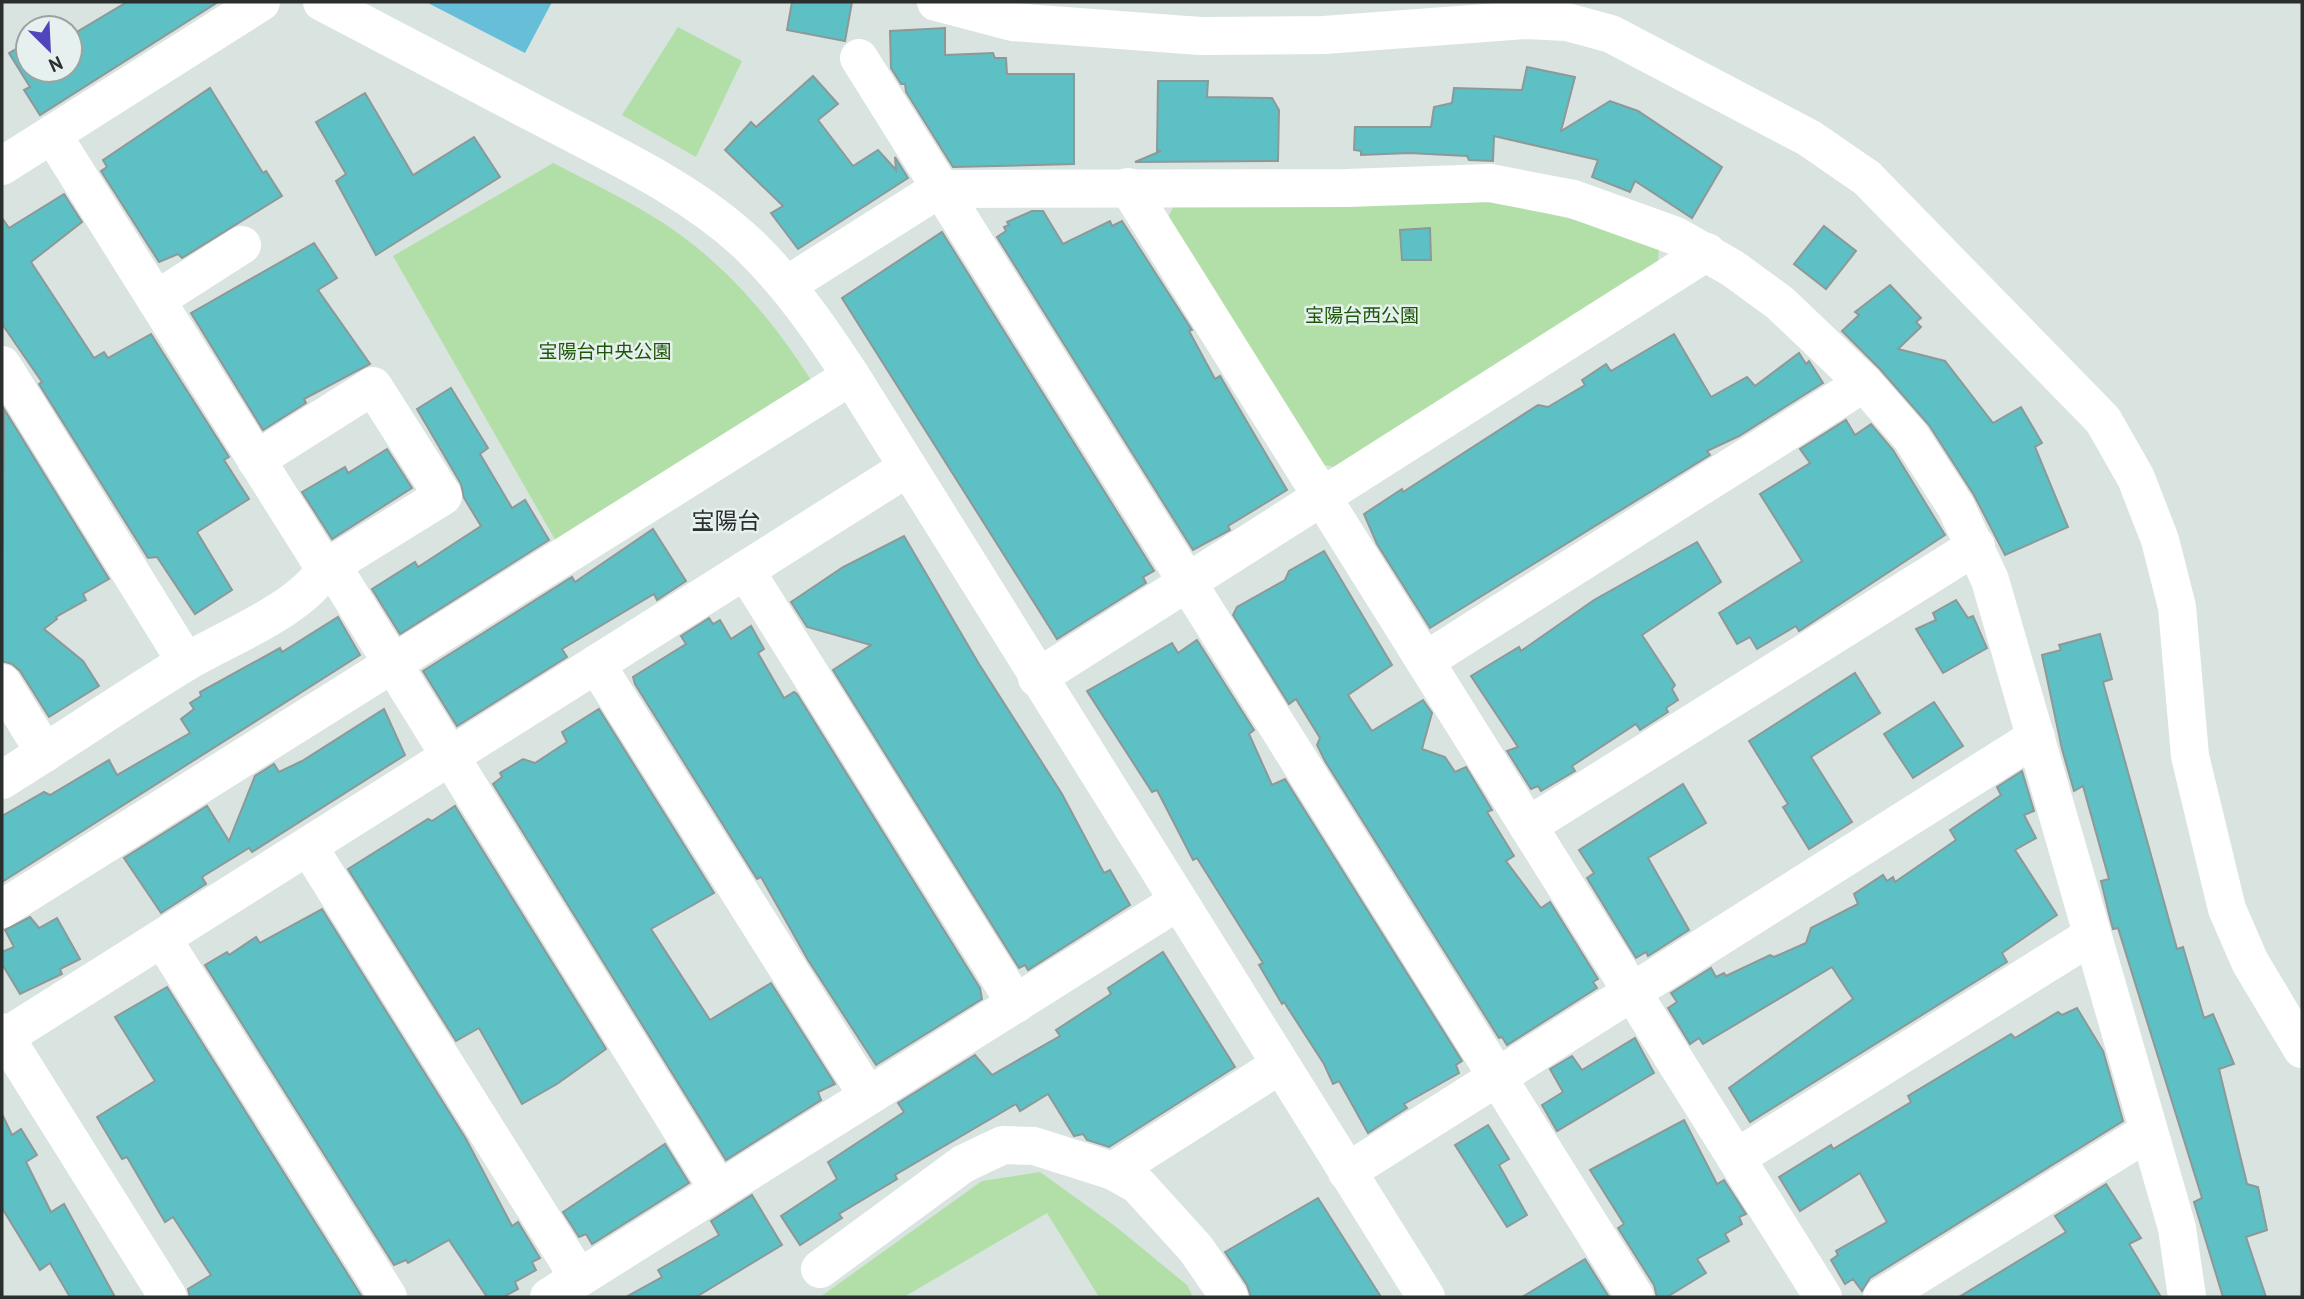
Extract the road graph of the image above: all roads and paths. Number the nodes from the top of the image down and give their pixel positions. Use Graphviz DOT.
graph roads {
  1 [pos="261,2"];
  2 [pos="322,2"];
  3 [pos="936,2"];
  4 [pos="859,58"];
  5 [pos="52,134"];
  6 [pos="2,166"];
  7 [pos="1128,187"];
  8 [pos="939,189"];
  9 [pos="242,245"];
  10 [pos="1707,253"];
  11 [pos="786,285"];
  12 [pos="156,300"];
  13 [pos="2,365"];
  14 [pos="851,376"];
  15 [pos="1864,383"];
  16 [pos="256,460"];
  17 [pos="907,468"];
  18 [pos="1322,497"];
  19 [pos="1976,546"];
  20 [pos="325,569"];
  21 [pos="744,570"];
  22 [pos="1187,583"];
  23 [pos="1425,661"];
  24 [pos="186,662"];
  25 [pos="393,664"];
  26 [pos="596,664"];
  27 [pos="1037,678"];
  28 [pos="2,683"];
  29 [pos="2036,737"];
  30 [pos="45,753"];
  31 [pos="449,757"];
  32 [pos="2,780"];
  33 [pos="1528,825"];
  34 [pos="308,846"];
  35 [pos="1177,902"];
  36 [pos="2,909"];
  37 [pos="2091,936"];
  38 [pos="162,937"];
  39 [pos="1632,991"];
  40 [pos="1016,1004"];
  41 [pos="3,1034"];
  42 [pos="2302,1049"];
  43 [pos="1280,1065"];
  44 [pos="1496,1077"];
  45 [pos="869,1096"];
  46 [pos="2148,1132"];
  47 [pos="1736,1158"];
  48 [pos="1113,1171"];
  49 [pos="1346,1172"];
  50 [pos="719,1190"];
  51 [pos="820,1269"];
  52 [pos="564,1288"];
  53 [pos="168,1297"];
  54 [pos="388,1297"];
  55 [pos="1229,1297"];
  56 [pos="1426,1297"];
  57 [pos="1635,1297"];
  58 [pos="1824,1297"];
  59 [pos="1882,1297"];
  60 [pos="2187,1297"];
  1 -- 5 [label="street"];
  2 -- 11 [label="street"];
  3 -- 42 [label="street"];
  4 -- 8 [label="street"];
  5 -- 6 [label="street"];
  5 -- 12 [label="street"];
  7 -- 8 [label="street"];
  7 -- 10 [label="street"];
  7 -- 18 [label="street"];
  8 -- 11 [label="street"];
  8 -- 22 [label="street"];
  9 -- 12 [label="street"];
  10 -- 15 [label="street"];
  10 -- 18 [label="street"];
  11 -- 14 [label="street"];
  12 -- 16 [label="street"];
  13 -- 24 [label="street"];
  14 -- 17 [label="street"];
  14 -- 25 [label="street"];
  15 -- 19 [label="street"];
  15 -- 23 [label="street"];
  16 -- 20 [label="street"];
  16 -- 20 [label="street"];
  17 -- 21 [label="street"];
  17 -- 27 [label="street"];
  18 -- 22 [label="street"];
  18 -- 23 [label="street"];
  19 -- 29 [label="street"];
  19 -- 33 [label="street"];
  20 -- 24 [label="street"];
  20 -- 25 [label="street"];
  21 -- 26 [label="street"];
  21 -- 40 [label="street"];
  22 -- 27 [label="street"];
  22 -- 44 [label="street"];
  23 -- 33 [label="street"];
  24 -- 30 [label="street"];
  25 -- 31 [label="street"];
  25 -- 36 [label="street"];
  26 -- 31 [label="street"];
  26 -- 45 [label="street"];
  27 -- 35 [label="street"];
  28 -- 30 [label="street"];
  29 -- 37 [label="street"];
  29 -- 39 [label="street"];
  30 -- 32 [label="street"];
  31 -- 34 [label="street"];
  31 -- 50 [label="street"];
  33 -- 39 [label="street"];
  34 -- 38 [label="street"];
  34 -- 52 [label="street"];
  35 -- 40 [label="street"];
  35 -- 43 [label="street"];
  37 -- 46 [label="street"];
  37 -- 47 [label="street"];
  38 -- 41 [label="street"];
  38 -- 54 [label="street"];
  39 -- 44 [label="street"];
  39 -- 47 [label="street"];
  40 -- 45 [label="street"];
  41 -- 53 [label="street"];
  43 -- 48 [label="street"];
  43 -- 49 [label="street"];
  44 -- 49 [label="street"];
  44 -- 57 [label="street"];
  45 -- 50 [label="street"];
  46 -- 59 [label="street"];
  46 -- 60 [label="street"];
  47 -- 58 [label="street"];
  48 -- 51 [label="street"];
  48 -- 55 [label="street"];
  49 -- 56 [label="street"];
  50 -- 52 [label="street"];
}
